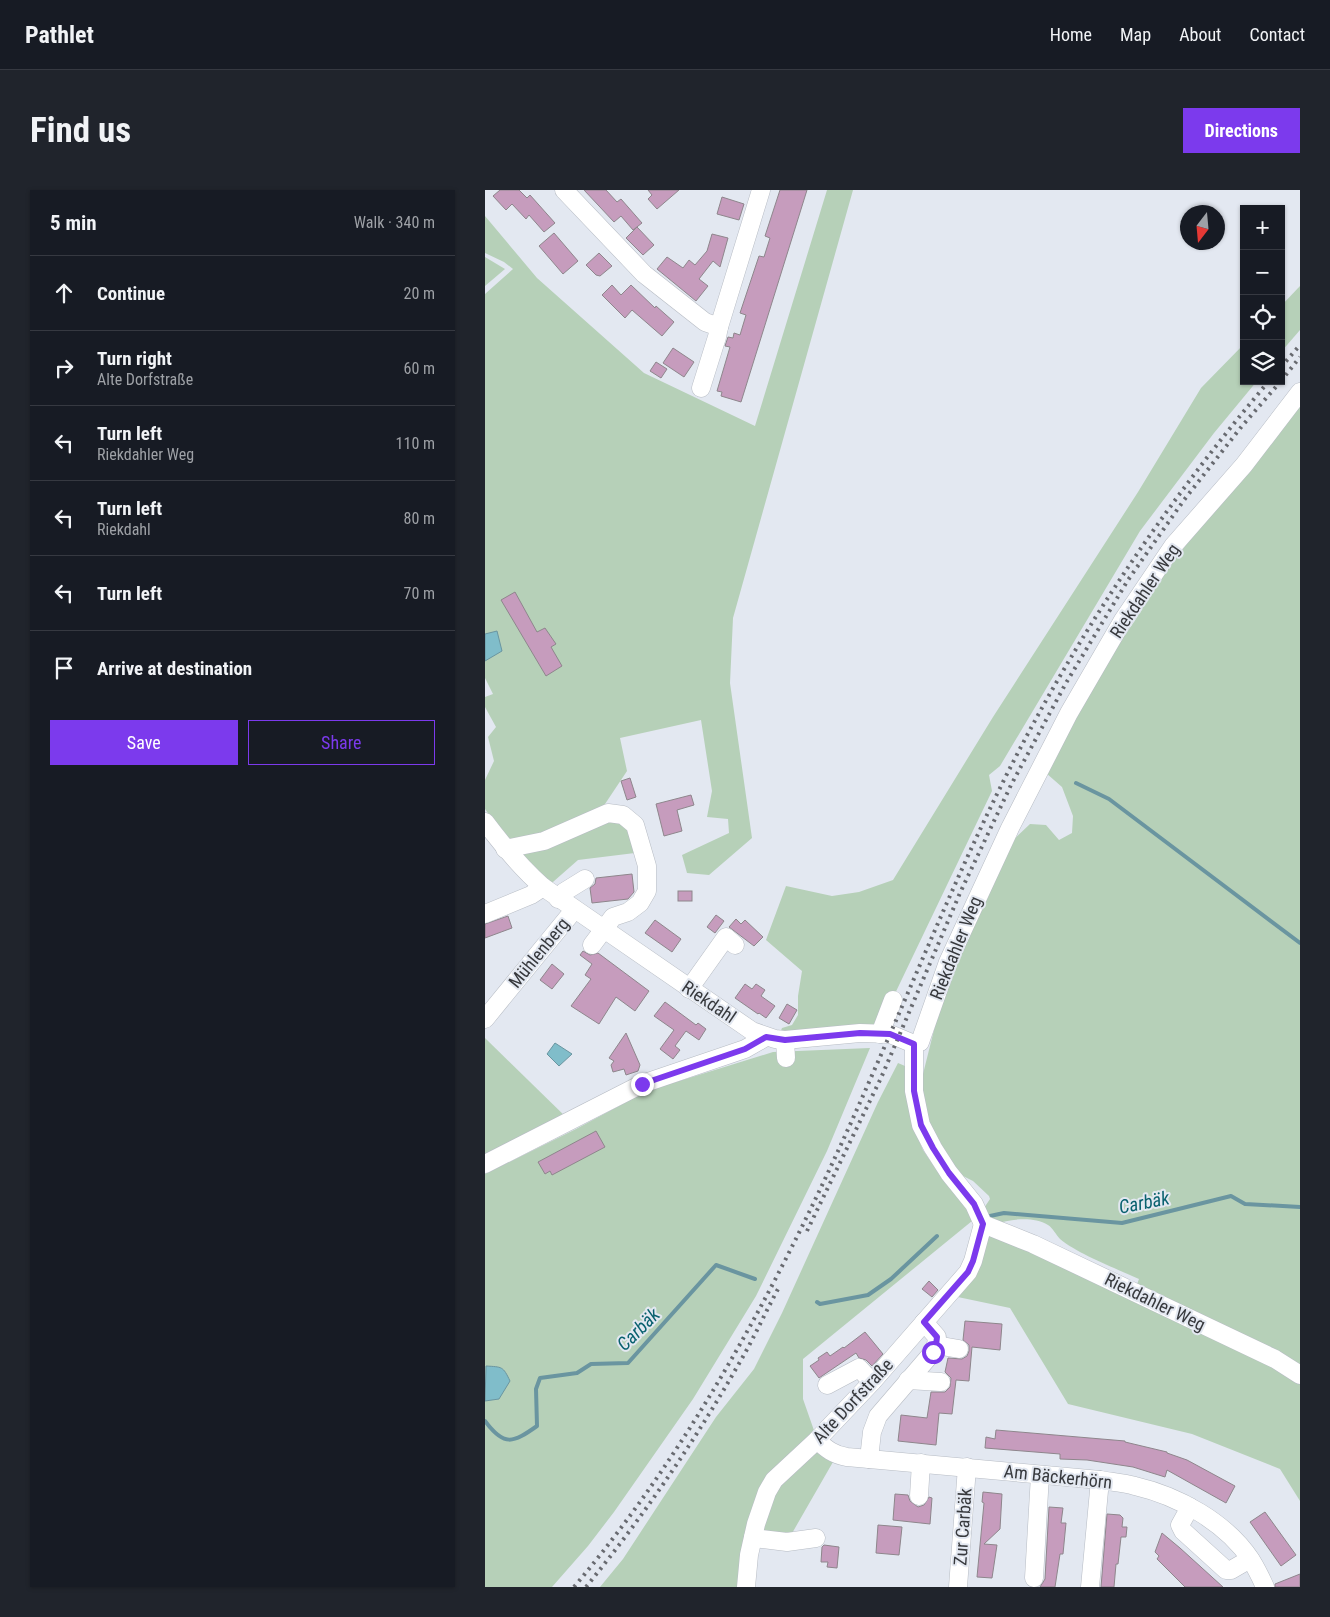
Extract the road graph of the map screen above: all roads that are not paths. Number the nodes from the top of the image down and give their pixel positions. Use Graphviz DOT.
graph roads {
  1 [pos="564,190"];
  2 [pos="761,190"];
  3 [pos="719,327"];
  4 [pos="701,388"];
  5 [pos="1300,392"];
  6 [pos="485,822"];
  7 [pos="505,849"];
  8 [pos="585,879"];
  9 [pos="543,887"];
  10 [pos="558,899"];
  11 [pos="574,910"];
  12 [pos="485,914"];
  13 [pos="603,930"];
  14 [pos="592,945"];
  15 [pos="735,945"];
  16 [pos="689,989"];
  17 [pos="893,1000"];
  18 [pos="485,1018"];
  19 [pos="880,1034"];
  20 [pos="766,1037"];
  21 [pos="785,1040"];
  22 [pos="914,1044"];
  23 [pos="786,1058"];
  24 [pos="485,1164"];
  25 [pos="983,1224"];
  26 [pos="924,1322"];
  27 [pos="936,1345"];
  28 [pos="959,1349"];
  29 [pos="1300,1375"];
  30 [pos="908,1380"];
  31 [pos="872,1382"];
  32 [pos="941,1382"];
  33 [pos="827,1385"];
  34 [pos="817,1440"];
  35 [pos="869,1459"];
  36 [pos="921,1463"];
  37 [pos="967,1467"];
  38 [pos="1040,1475"];
  39 [pos="1100,1480"];
  40 [pos="919,1496"];
  41 [pos="1190,1507"];
  42 [pos="753,1538"];
  43 [pos="816,1538"];
  44 [pos="1250,1559"];
  45 [pos="1034,1578"];
  46 [pos="746,1587"];
  47 [pos="958,1587"];
  48 [pos="1090,1587"];
  49 [pos="1265,1587"];
  1 -- 3 [label="street"];
  2 -- 3 [label="street"];
  3 -- 4 [label="street"];
  5 -- 22 [label="street, Riekdahler Weg"];
  6 -- 7 [label="street, Riekdahl"];
  7 -- 9 [label="street, Riekdahl"];
  7 -- 13 [label="street"];
  8 -- 10 [label="street"];
  9 -- 10 [label="street, Riekdahl"];
  9 -- 12 [label="street"];
  10 -- 11 [label="street, Riekdahl"];
  11 -- 13 [label="street, Riekdahl"];
  11 -- 18 [label="street, Mühlenberg"];
  13 -- 14 [label="street"];
  13 -- 16 [label="street, Riekdahl"];
  15 -- 16 [label="street"];
  16 -- 20 [label="street, Riekdahl"];
  17 -- 19 [label="street"];
  19 -- 21 [label="street, Riekdahl"];
  19 -- 22 [label="street, Riekdahl"];
  20 -- 21 [label="street, Riekdahl"];
  20 -- 24 [label="street"];
  21 -- 23 [label="street"];
  22 -- 25 [label="street, Riekdahler Weg"];
  25 -- 26 [label="street, Alte Dorfstraße"];
  25 -- 29 [label="street, Riekdahler Weg"];
  26 -- 27 [label="street"];
  26 -- 31 [label="street, Alte Dorfstraße"];
  27 -- 28 [label="street"];
  27 -- 30 [label="street"];
  30 -- 32 [label="street"];
  30 -- 35 [label="street"];
  31 -- 33 [label="street"];
  31 -- 34 [label="street, Alte Dorfstraße"];
  34 -- 35 [label="street, Am Bäckerhörn"];
  34 -- 42 [label="street, Alte Dorfstraße"];
  35 -- 36 [label="street, Am Bäckerhörn"];
  36 -- 37 [label="street, Am Bäckerhörn"];
  36 -- 40 [label="street"];
  37 -- 38 [label="street, Am Bäckerhörn"];
  37 -- 47 [label="street, Zur Carbäk"];
  38 -- 39 [label="street, Am Bäckerhörn"];
  38 -- 45 [label="street"];
  39 -- 41 [label="street, Am Bäckerhörn"];
  39 -- 48 [label="street"];
  41 -- 44 [label="street, Am Bäckerhörn"];
  41 -- 44 [label="street"];
  42 -- 43 [label="street"];
  42 -- 46 [label="street, Alte Dorfstraße"];
  44 -- 49 [label="street, Am Bäckerhörn"];
}
